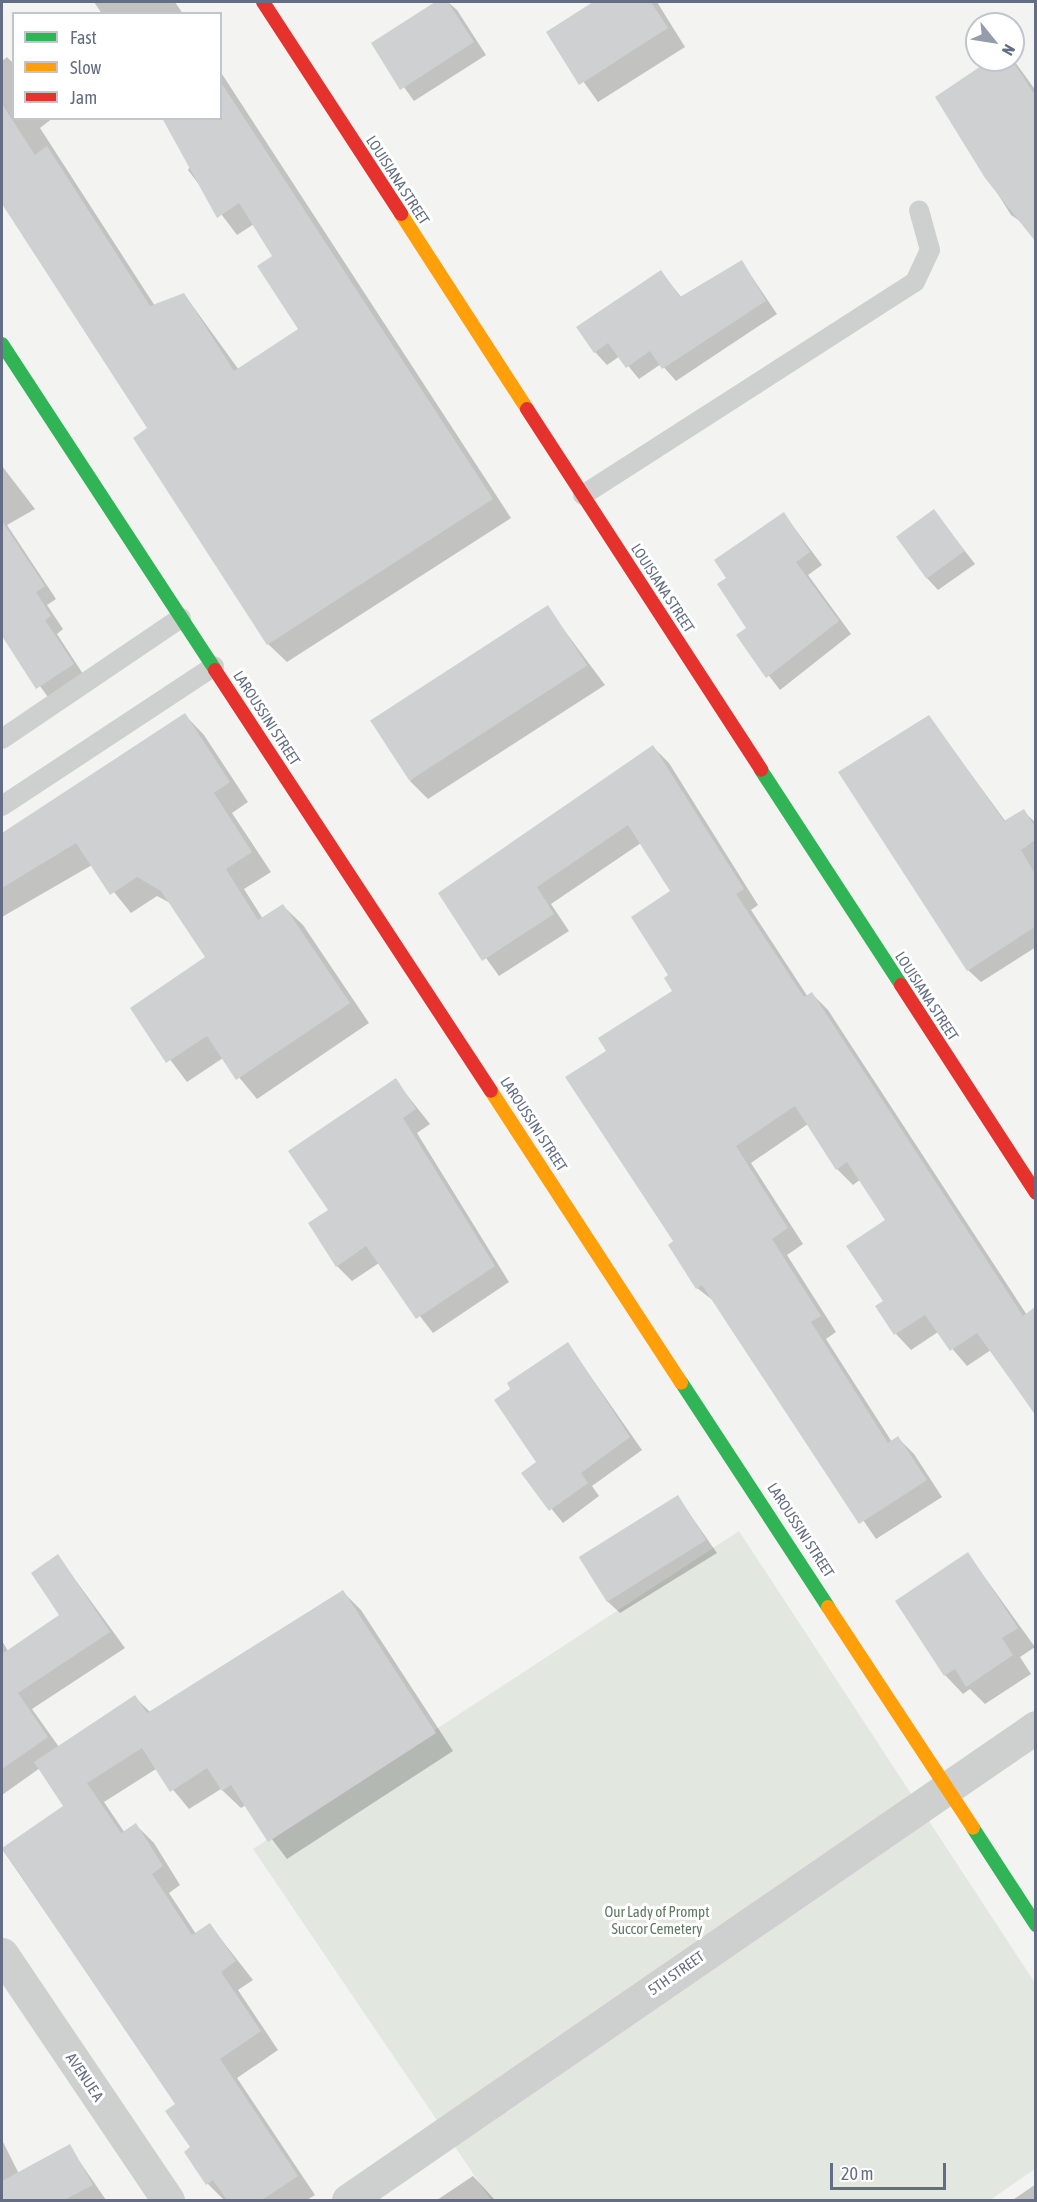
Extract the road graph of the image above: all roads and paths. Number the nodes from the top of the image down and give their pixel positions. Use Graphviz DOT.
graph roads {
  1 [pos="263,2"];
  2 [pos="919,210"];
  3 [pos="2,344"];
  4 [pos="583,495"];
  5 [pos="182,618"];
  6 [pos="214,666"];
  7 [pos="2,740"];
  8 [pos="2,806"];
  9 [pos="1035,1193"];
  10 [pos="1035,1727"];
  11 [pos="948,1785"];
  12 [pos="1035,1925"];
  13 [pos="2,1954"];
  14 [pos="168,2200"];
  15 [pos="348,2200"];
  1 -- 4 [label="street, LOUISIANA STREET"];
  2 -- 4 [label="lane"];
  3 -- 5 [label="street, LAROUSSINI STREET"];
  4 -- 9 [label="street, LOUISIANA STREET"];
  5 -- 6 [label="street, LAROUSSINI STREET"];
  5 -- 7 [label="lane"];
  6 -- 8 [label="lane"];
  6 -- 11 [label="street, LAROUSSINI STREET"];
  10 -- 11 [label="street, 5TH STREET"];
  11 -- 12 [label="street, LAROUSSINI STREET"];
  11 -- 15 [label="street, 5TH STREET"];
  13 -- 14 [label="street, AVENUE A"];
}
